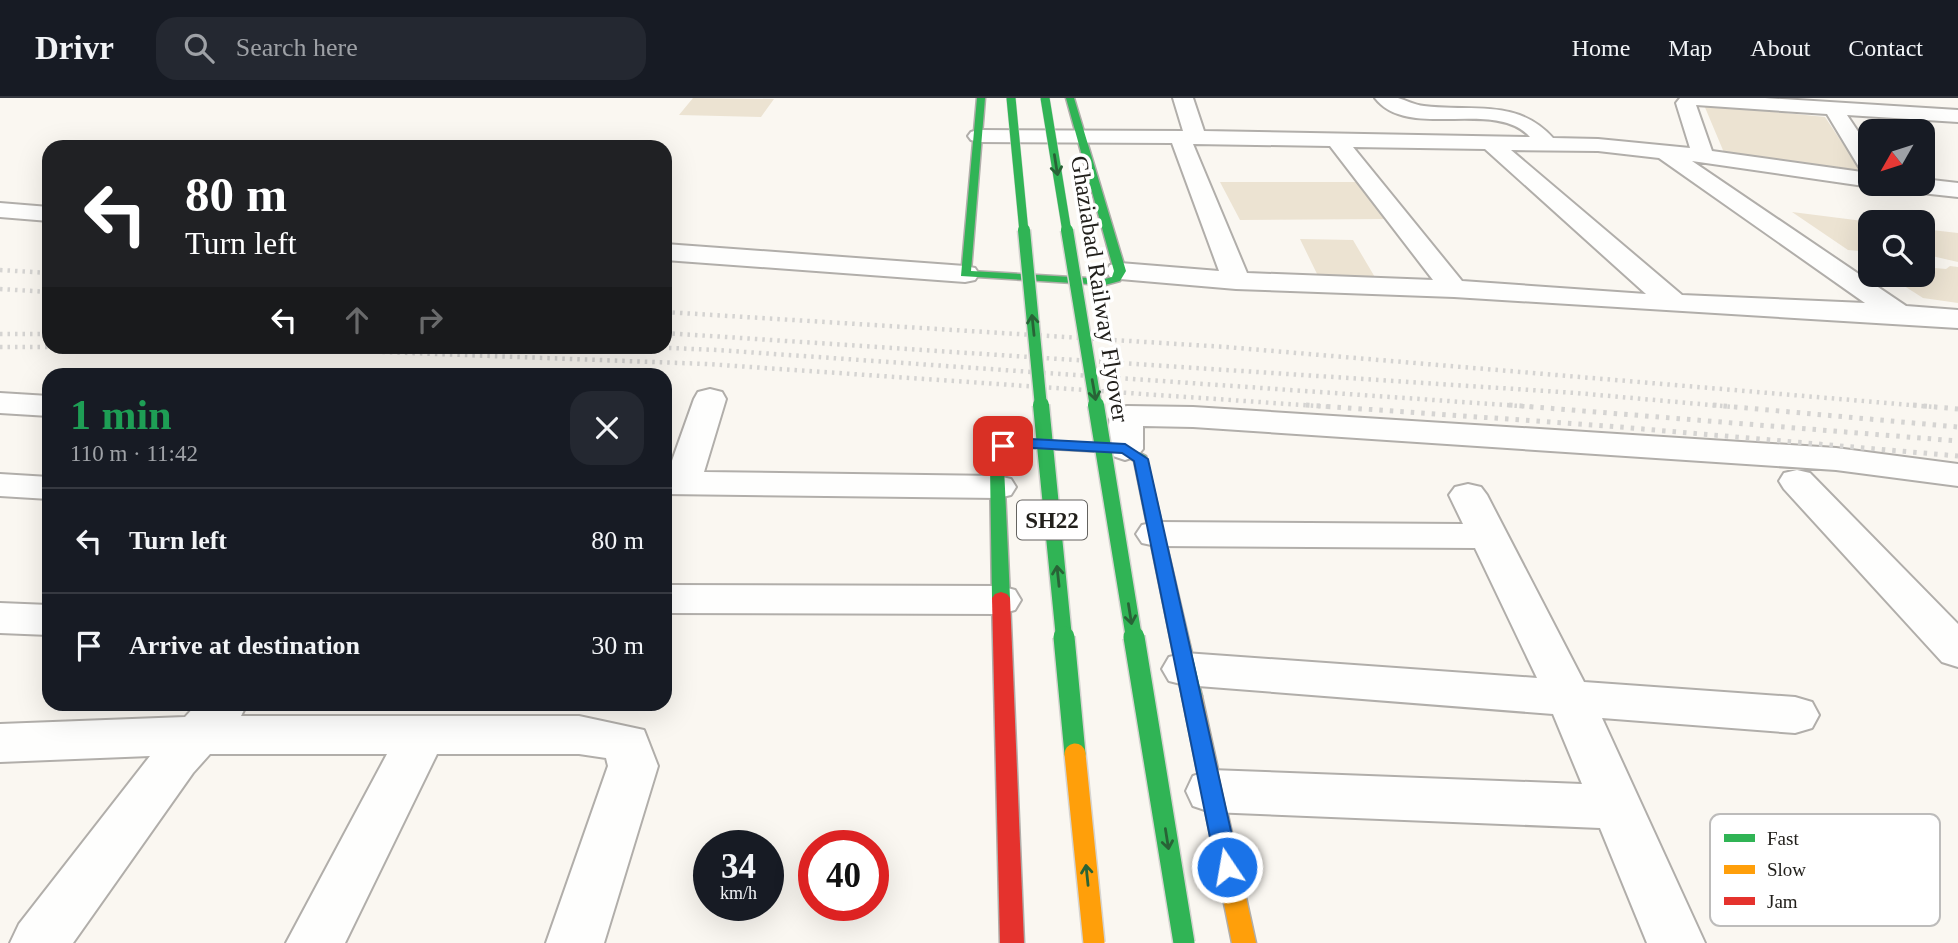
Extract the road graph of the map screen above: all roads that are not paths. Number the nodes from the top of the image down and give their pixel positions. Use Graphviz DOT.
graph roads {
  1 [pos="981,98"];
  2 [pos="1011,98"];
  3 [pos="1045,98"];
  4 [pos="1070,98"];
  5 [pos="1183,98"];
  6 [pos="1385,98"];
  7 [pos="1833,108"];
  8 [pos="1958,117"];
  9 [pos="978,136"];
  10 [pos="1079,136"];
  11 [pos="1187,137"];
  12 [pos="1335,138"];
  13 [pos="1488,141"];
  14 [pos="1546,142"];
  15 [pos="1858,148"];
  16 [pos="1663,152"];
  17 [pos="1703,156"];
  18 [pos="1858,178"];
  19 [pos="1936,188"];
  20 [pos="1958,190"];
  21 [pos="0,210"];
  22 [pos="42,213"];
  23 [pos="672,253"];
  24 [pos="1120,271"];
  25 [pos="965,274"];
  26 [pos="1236,281"];
  27 [pos="1454,289"];
  28 [pos="1675,304"];
  29 [pos="1899,314"];
  30 [pos="1958,319"];
  31 [pos="710,399"];
  32 [pos="0,403"];
  33 [pos="42,406"];
  34 [pos="1125,449"];
  35 [pos="1958,474"];
  36 [pos="1797,481"];
  37 [pos="673,483"];
  38 [pos="0,485"];
  39 [pos="998,487"];
  40 [pos="42,488"];
  41 [pos="1468,495"];
  42 [pos="1156,534"];
  43 [pos="1490,536"];
  44 [pos="672,599"];
  45 [pos="1000,600"];
  46 [pos="0,618"];
  47 [pos="42,620"];
  48 [pos="1958,651"];
  49 [pos="1185,669"];
  50 [pos="1570,699"];
  51 [pos="1796,715"];
  52 [pos="211,719"];
  53 [pos="423,733"];
  54 [pos="0,743"];
  55 [pos="1211,791"];
  56 [pos="1617,807"];
  57 [pos="39,943"];
  58 [pos="315,943"];
  59 [pos="575,943"];
  60 [pos="1012,943"];
  61 [pos="1094,943"];
  62 [pos="1184,943"];
  63 [pos="1244,943"];
  64 [pos="1676,943"];
  1 -- 9 [label="main road"];
  61 -- 2 [label="main road, SH22, one-way, bridge"];
  3 -- 62 [label="main road, Ghaziabad Railway Flyover / SH22, one-way, bridge"];
  4 -- 10 [label="main road"];
  5 -- 11 [label="street"];
  6 -- 14 [label="street"];
  7 -- 8 [label="street"];
  7 -- 15 [label="street"];
  7 -- 17 [label="street"];
  9 -- 10 [label="street"];
  9 -- 25 [label="main road"];
  10 -- 11 [label="street"];
  10 -- 24 [label="main road"];
  11 -- 12 [label="street"];
  11 -- 26 [label="street"];
  12 -- 13 [label="street"];
  12 -- 27 [label="street"];
  13 -- 14 [label="street"];
  13 -- 28 [label="street"];
  14 -- 16 [label="street"];
  16 -- 17 [label="street"];
  16 -- 29 [label="street"];
  17 -- 18 [label="street"];
  19 -- 20 [label="street"];
  21 -- 22 [label="street"];
  23 -- 25 [label="street"];
  24 -- 25 [label="main road"];
  24 -- 26 [label="street"];
  26 -- 27 [label="street"];
  27 -- 28 [label="street"];
  28 -- 29 [label="street"];
  29 -- 30 [label="street"];
  31 -- 37 [label="street"];
  32 -- 33 [label="street"];
  34 -- 35 [label="street"];
  34 -- 39 [label="main road"];
  34 -- 42 [label="main road"];
  36 -- 48 [label="street"];
  37 -- 39 [label="street"];
  38 -- 40 [label="street"];
  39 -- 45 [label="main road"];
  41 -- 43 [label="street"];
  42 -- 43 [label="street"];
  42 -- 49 [label="main road"];
  43 -- 50 [label="street"];
  44 -- 45 [label="street"];
  45 -- 60 [label="main road"];
  46 -- 47 [label="street"];
  49 -- 50 [label="street"];
  49 -- 55 [label="main road"];
  50 -- 51 [label="street"];
  50 -- 56 [label="street"];
  52 -- 53 [label="street"];
  52 -- 54 [label="street"];
  52 -- 57 [label="street"];
  53 -- 58 [label="street"];
  53 -- 59 [label="street"];
  55 -- 56 [label="street"];
  55 -- 63 [label="main road"];
  56 -- 64 [label="street"];
}
